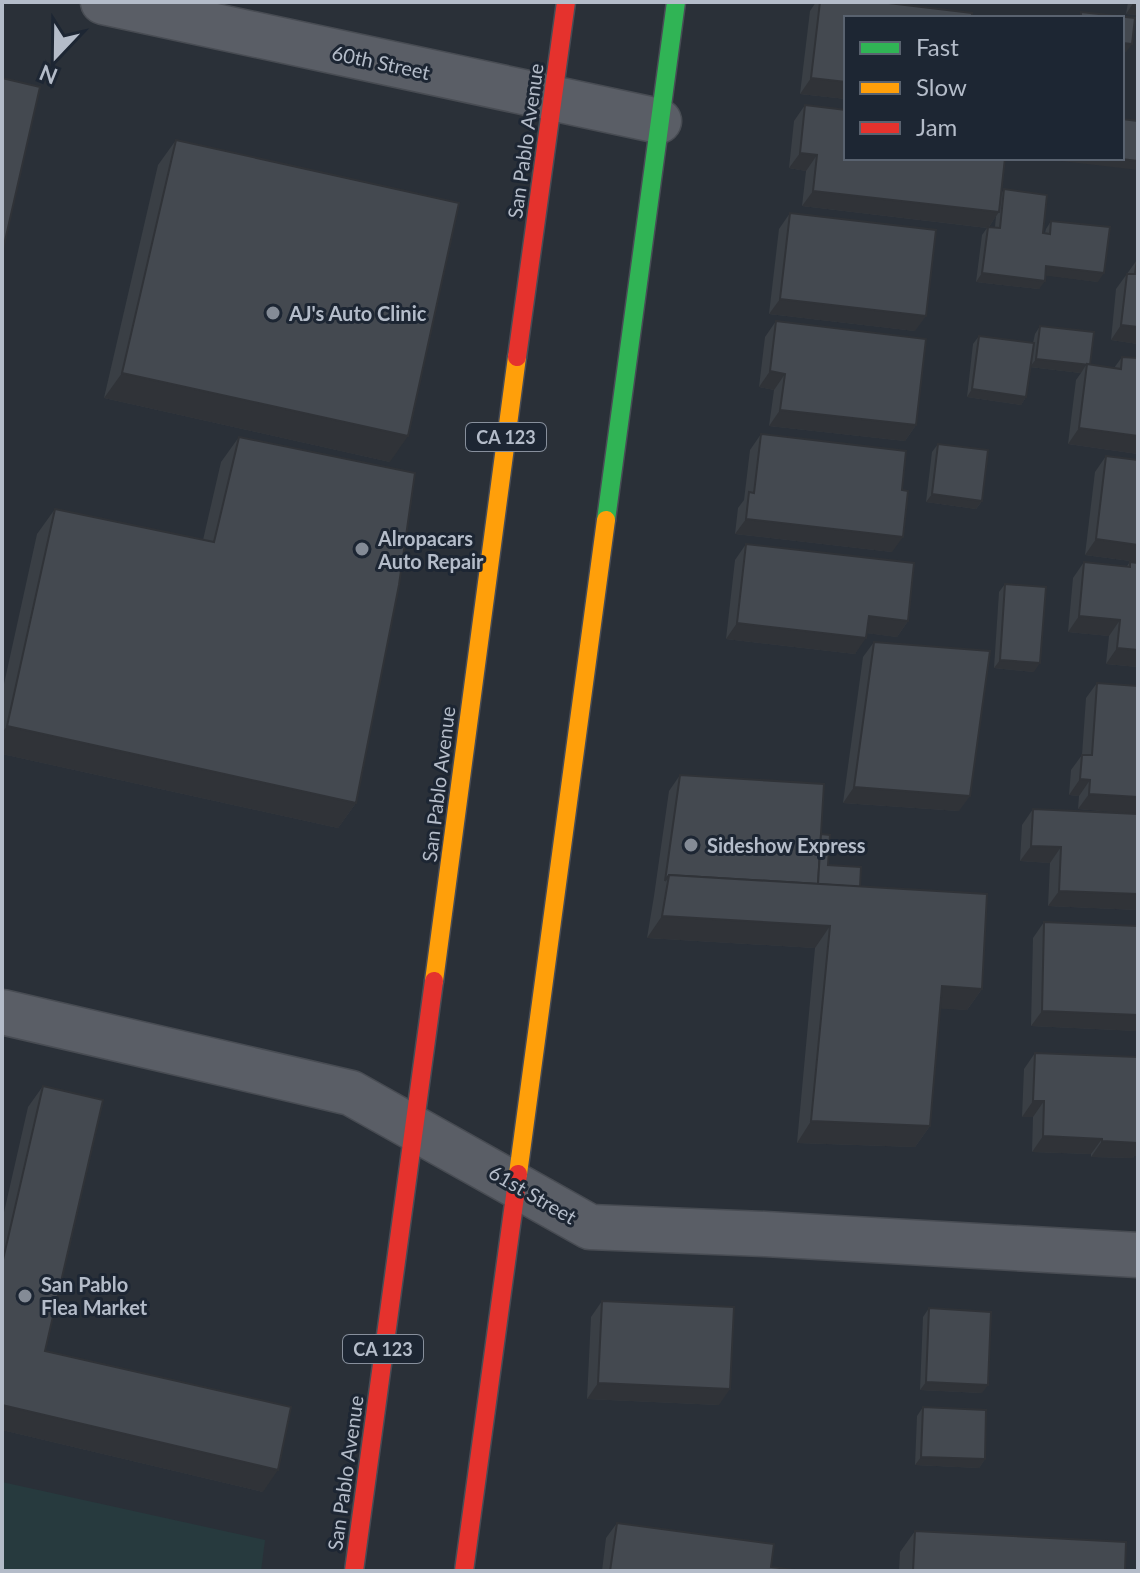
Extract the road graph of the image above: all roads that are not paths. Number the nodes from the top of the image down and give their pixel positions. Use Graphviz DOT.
graph roads {
  1 [pos="103,2"];
  2 [pos="566,2"];
  3 [pos="676,2"];
  4 [pos="553,98"];
  5 [pos="659,121"];
  6 [pos="2,1012"];
  7 [pos="414,1128"];
  8 [pos="517,1185"];
  9 [pos="1138,1255"];
  10 [pos="354,1571"];
  11 [pos="464,1571"];
  1 -- 4 [label="street, 60th Street"];
  2 -- 4 [label="main road, San Pablo Avenue / CA 123"];
  3 -- 5 [label="main road"];
  4 -- 5 [label="street, 60th Street"];
  4 -- 7 [label="main road, San Pablo Avenue / CA 123"];
  5 -- 8 [label="main road"];
  6 -- 7 [label="street, 61st Street"];
  7 -- 8 [label="street, 61st Street"];
  7 -- 10 [label="main road, San Pablo Avenue / CA 123"];
  8 -- 9 [label="street, 61st Street"];
  8 -- 11 [label="main road"];
}
